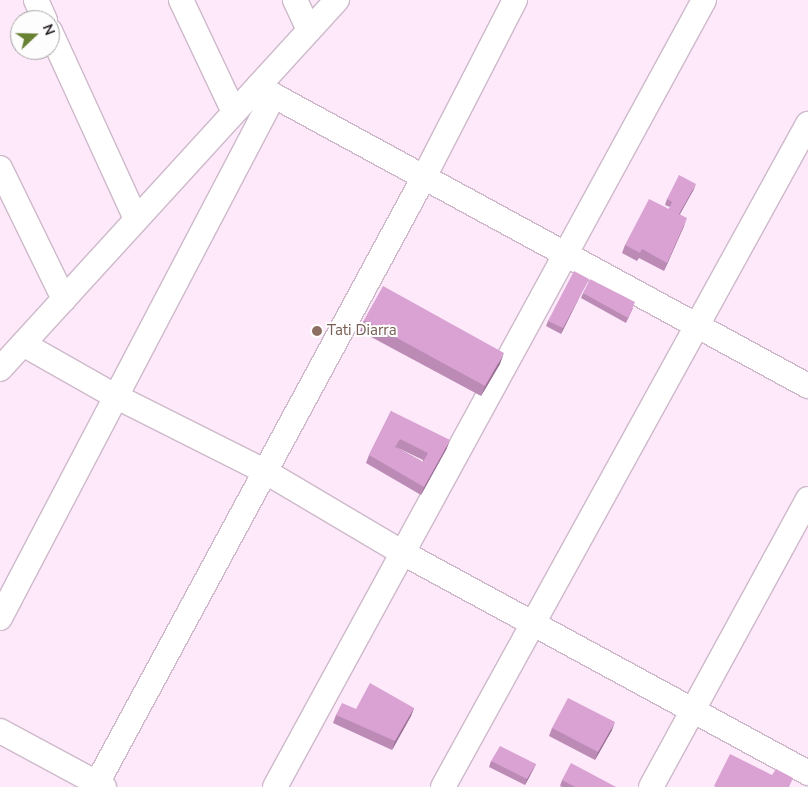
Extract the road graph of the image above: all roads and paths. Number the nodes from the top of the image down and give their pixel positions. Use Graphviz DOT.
graph roads {
  1 [pos="180,0"];
  2 [pos="295,0"];
  3 [pos="337,0"];
  4 [pos="515,0"];
  5 [pos="704,0"];
  6 [pos="309,30"];
  7 [pos="60,53"];
  8 [pos="266,91"];
  9 [pos="234,112"];
  10 [pos="808,124"];
  11 [pos="0,168"];
  12 [pos="424,176"];
  13 [pos="136,220"];
  14 [pos="566,253"];
  15 [pos="64,299"];
  16 [pos="697,325"];
  17 [pos="23,344"];
  18 [pos="0,369"];
  19 [pos="808,386"];
  20 [pos="115,396"];
  21 [pos="266,472"];
  22 [pos="808,498"];
  23 [pos="402,553"];
  24 [pos="0,618"];
  25 [pos="533,623"];
  26 [pos="693,710"];
  27 [pos="0,730"];
  28 [pos="808,773"];
  29 [pos="99,786"];
  30 [pos="275,787"];
  31 [pos="443,787"];
  32 [pos="652,787"];
  1 -- 9 [label="street"];
  2 -- 6 [label="street"];
  3 -- 6 [label="street"];
  4 -- 12 [label="street"];
  5 -- 14 [label="street"];
  6 -- 8 [label="street"];
  7 -- 13 [label="street"];
  8 -- 9 [label="street"];
  8 -- 12 [label="street"];
  8 -- 20 [label="street"];
  9 -- 13 [label="street"];
  10 -- 16 [label="street"];
  11 -- 15 [label="street"];
  12 -- 14 [label="street"];
  12 -- 21 [label="street"];
  13 -- 15 [label="street"];
  14 -- 16 [label="street"];
  14 -- 23 [label="street"];
  15 -- 17 [label="street"];
  16 -- 19 [label="street"];
  16 -- 25 [label="street"];
  17 -- 18 [label="street"];
  17 -- 20 [label="street"];
  20 -- 21 [label="street"];
  20 -- 24 [label="street"];
  21 -- 23 [label="street"];
  21 -- 29 [label="street"];
  22 -- 26 [label="street"];
  23 -- 25 [label="street"];
  23 -- 30 [label="street"];
  25 -- 26 [label="street"];
  25 -- 31 [label="street"];
  26 -- 28 [label="street"];
  26 -- 32 [label="street"];
  27 -- 29 [label="street"];
}
